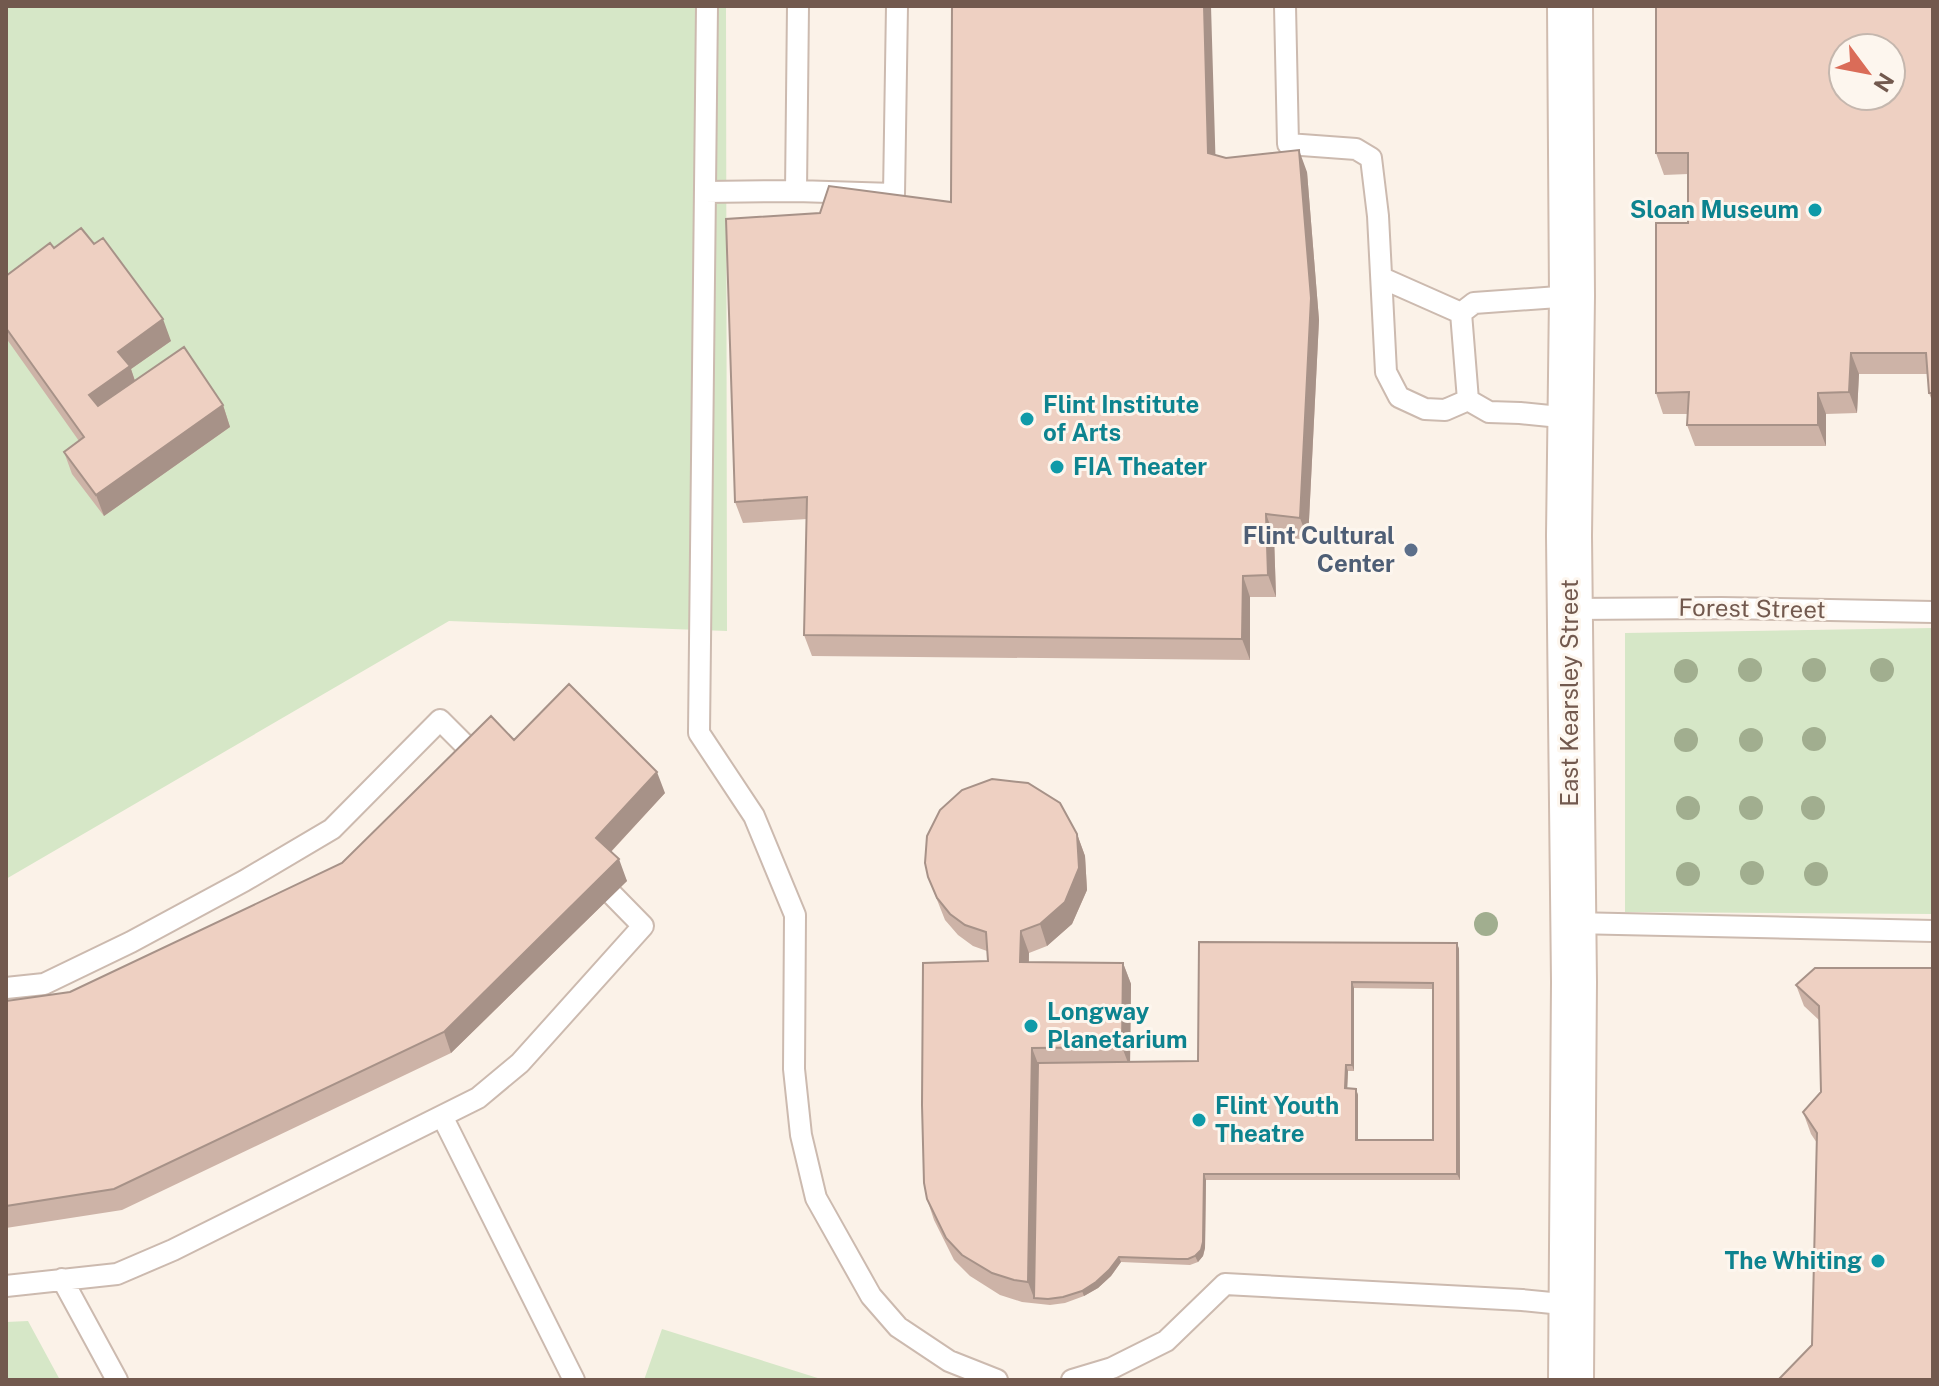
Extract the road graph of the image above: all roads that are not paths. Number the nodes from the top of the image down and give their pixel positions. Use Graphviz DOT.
graph roads {
  1 [pos="707,6"];
  2 [pos="798,6"];
  3 [pos="897,6"];
  4 [pos="1285,6"];
  5 [pos="1570,6"];
  6 [pos="796,191"];
  7 [pos="705,192"];
  8 [pos="1382,278"];
  9 [pos="1572,296"];
  10 [pos="1461,313"];
  11 [pos="1468,400"];
  12 [pos="1570,418"];
  13 [pos="1570,609"];
  14 [pos="1933,612"];
  15 [pos="494,776"];
  16 [pos="579,861"];
  17 [pos="1572,923"];
  18 [pos="1933,931"];
  19 [pos="6,988"];
  20 [pos="442,1116"];
  21 [pos="62,1279"];
  22 [pos="6,1286"];
  23 [pos="1572,1305"];
  24 [pos="117,1380"];
  25 [pos="574,1380"];
  26 [pos="997,1380"];
  27 [pos="1072,1380"];
  28 [pos="1571,1380"];
  1 -- 7 [label="lane"];
  2 -- 6 [label="lane"];
  3 -- 6 [label="lane"];
  4 -- 8 [label="lane"];
  5 -- 9 [label="street, East Kearsley Street"];
  6 -- 7 [label="lane"];
  7 -- 26 [label="lane"];
  8 -- 10 [label="lane"];
  8 -- 11 [label="lane"];
  9 -- 10 [label="lane"];
  9 -- 12 [label="street, East Kearsley Street"];
  10 -- 11 [label="lane"];
  11 -- 12 [label="lane"];
  12 -- 13 [label="street, East Kearsley Street"];
  13 -- 14 [label="lane, Forest Street"];
  13 -- 17 [label="street, East Kearsley Street"];
  15 -- 19 [label="lane"];
  16 -- 20 [label="lane"];
  17 -- 18 [label="lane"];
  17 -- 23 [label="street, East Kearsley Street"];
  20 -- 21 [label="lane"];
  20 -- 25 [label="lane"];
  21 -- 22 [label="lane"];
  21 -- 24 [label="lane"];
  23 -- 27 [label="lane"];
  23 -- 28 [label="street, East Kearsley Street"];
}
